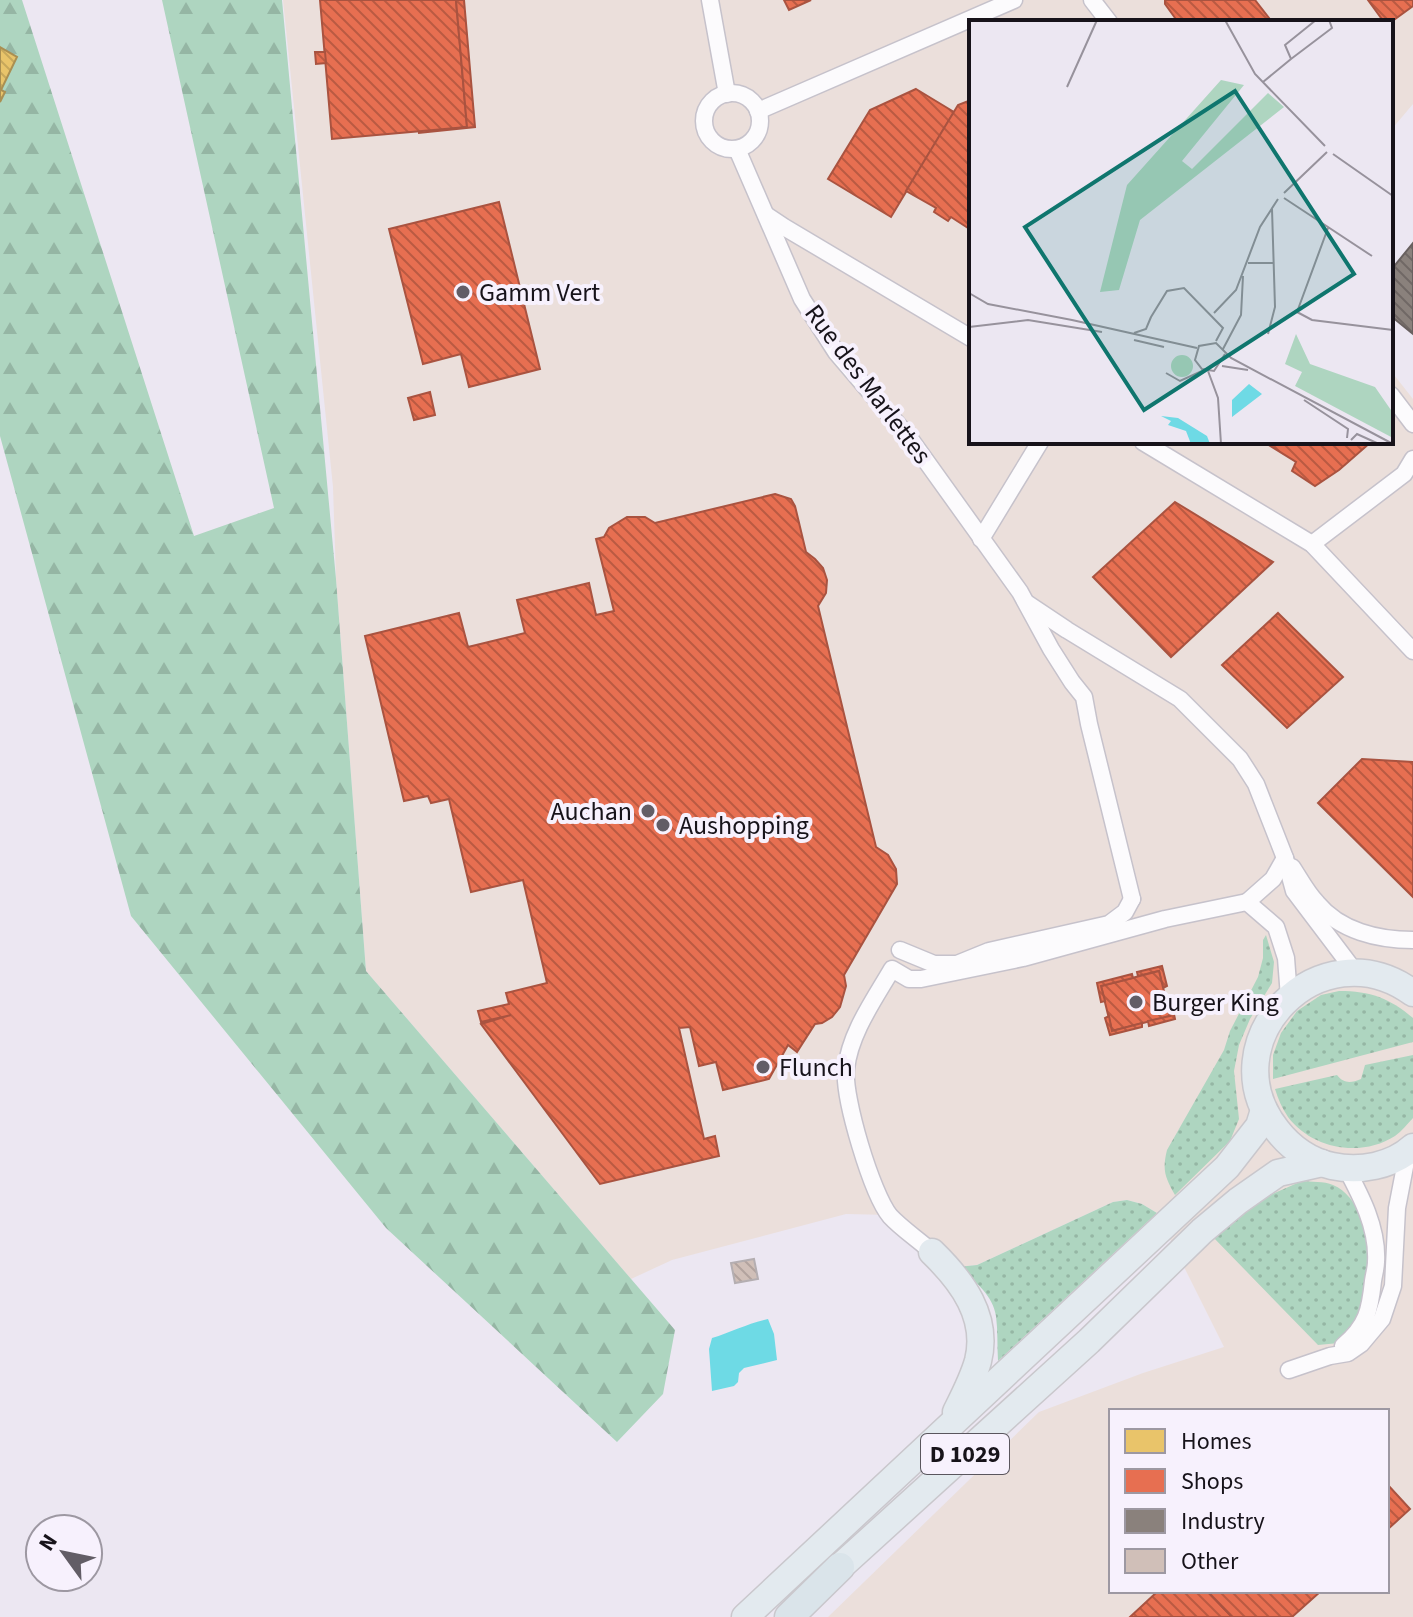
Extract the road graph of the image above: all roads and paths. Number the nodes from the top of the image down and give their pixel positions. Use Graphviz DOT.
graph roads {
  1 [pos="710,0"];
  2 [pos="1014,0"];
  3 [pos="1092,0"];
  4 [pos="1107,20"];
  5 [pos="727,94"];
  6 [pos="758,111"];
  7 [pos="737,149"];
  8 [pos="766,215"];
  9 [pos="969,337"];
  10 [pos="1393,398"];
  11 [pos="1413,424"];
  12 [pos="1039,444"];
  13 [pos="1146,444"];
  14 [pos="1413,459"];
  15 [pos="981,539"];
  16 [pos="1312,544"];
  17 [pos="1026,603"];
  18 [pos="1413,651"];
  19 [pos="1285,858"];
  20 [pos="1132,899"];
  21 [pos="1247,902"];
  22 [pos="1165,919"];
  23 [pos="1413,940"];
  24 [pos="900,950"];
  25 [pos="1356,973"];
  26 [pos="1406,982"];
  27 [pos="1289,997"];
  28 [pos="1264,1110"];
  29 [pos="1411,1149"];
  30 [pos="1334,1165"];
  31 [pos="932,1252"];
  32 [pos="1330,1356"];
  33 [pos="1289,1370"];
  34 [pos="948,1428"];
  35 [pos="840,1567"];
  36 [pos="745,1617"];
  37 [pos="789,1617"];
  1 -- 5 [label="street"];
  2 -- 6 [label="street"];
  3 -- 4 [label="street"];
  5 -- 6 [label="street"];
  5 -- 7 [label="street"];
  6 -- 7 [label="street"];
  7 -- 8 [label="street, Rue des Marlettes"];
  8 -- 9 [label="street"];
  8 -- 15 [label="street, Rue des Marlettes"];
  10 -- 11 [label="street"];
  12 -- 15 [label="street"];
  13 -- 16 [label="street"];
  14 -- 16 [label="street"];
  15 -- 17 [label="street, Rue des Marlettes"];
  16 -- 18 [label="street"];
  17 -- 19 [label="street, Rue des Marlettes"];
  17 -- 20 [label="street, Rue des Marlettes"];
  19 -- 21 [label="street"];
  19 -- 23 [label="street"];
  19 -- 25 [label="street"];
  20 -- 22 [label="street"];
  20 -- 24 [label="street"];
  21 -- 22 [label="street"];
  21 -- 27 [label="street"];
  22 -- 31 [label="street"];
  25 -- 26 [label="main road"];
  25 -- 27 [label="main road"];
  27 -- 28 [label="main road"];
  28 -- 30 [label="main road"];
  28 -- 34 [label="main road, D 1029"];
  29 -- 30 [label="main road"];
  29 -- 32 [label="street"];
  30 -- 32 [label="street"];
  30 -- 35 [label="main road, D 1029"];
  31 -- 34 [label="main road"];
  32 -- 33 [label="street"];
  34 -- 36 [label="main road"];
  35 -- 37 [label="highway, D 1029"];
}
